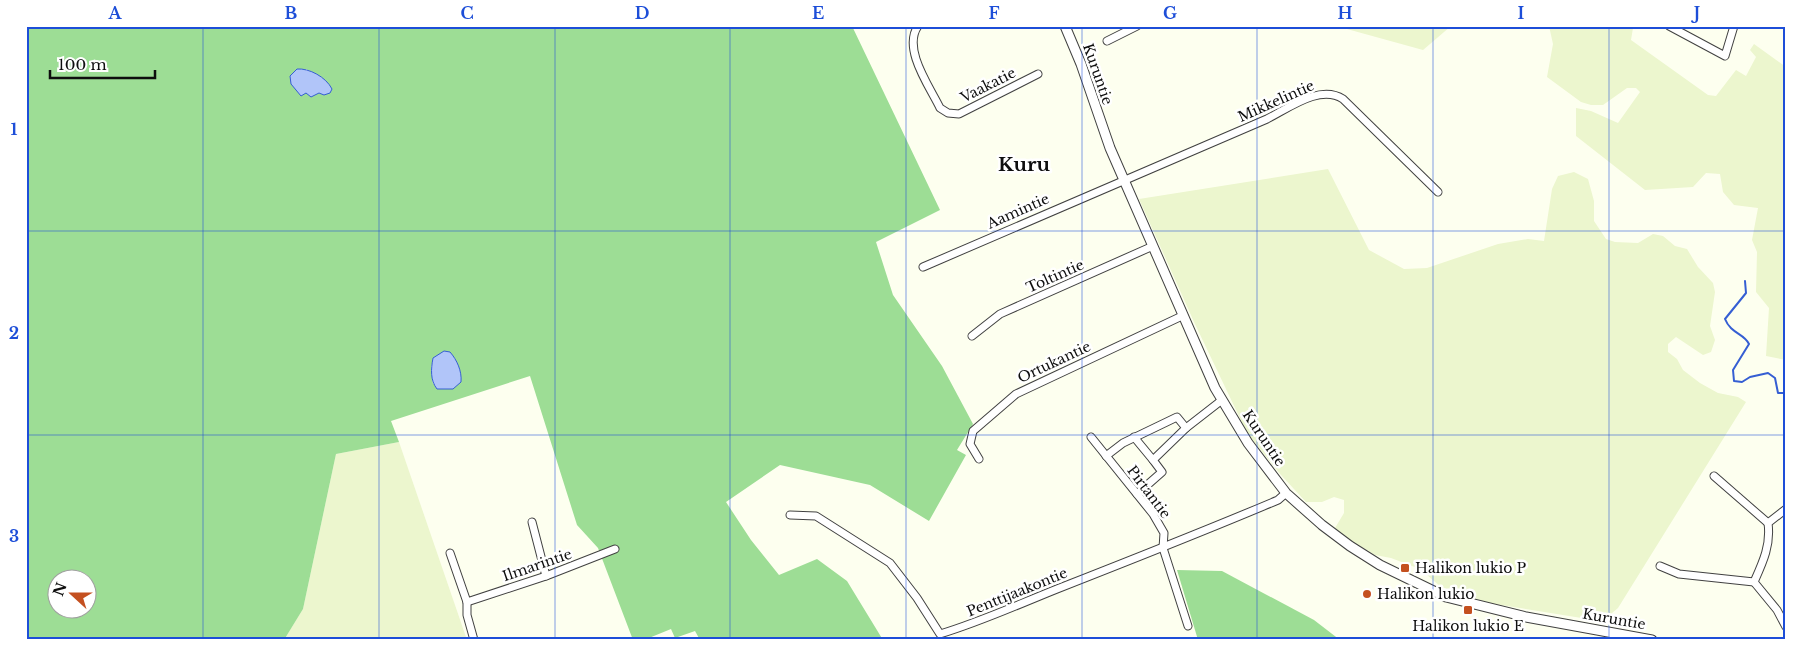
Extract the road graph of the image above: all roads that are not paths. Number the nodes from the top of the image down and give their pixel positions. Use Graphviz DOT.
graph roads {
  1 [pos="918,26"];
  2 [pos="1065,26"];
  3 [pos="1137,26"];
  4 [pos="1734,26"];
  5 [pos="1669,27"];
  6 [pos="1107,41"];
  7 [pos="1038,74"];
  8 [pos="1124,180"];
  9 [pos="1438,192"];
  10 [pos="1153,246"];
  11 [pos="923,267"];
  12 [pos="1182,316"];
  13 [pos="972,336"];
  14 [pos="1222,400"];
  15 [pos="1186,428"];
  16 [pos="1090,437"];
  17 [pos="1134,437"];
  18 [pos="1106,456"];
  19 [pos="979,459"];
  20 [pos="1153,460"];
  21 [pos="1714,476"];
  22 [pos="1286,493"];
  23 [pos="1136,494"];
  24 [pos="1786,509"];
  25 [pos="790,516"];
  26 [pos="532,522"];
  27 [pos="1768,523"];
  28 [pos="1164,548"];
  29 [pos="616,550"];
  30 [pos="450,553"];
  31 [pos="1660,566"];
  32 [pos="546,576"];
  33 [pos="1754,582"];
  34 [pos="467,602"];
  35 [pos="1188,626"];
  36 [pos="1786,627"];
  37 [pos="1611,636"];
  38 [pos="940,637"];
  39 [pos="474,640"];
  40 [pos="1652,640"];
  1 -- 7 [label="street, Vaakatie"];
  2 -- 8 [label="street, Kuruntie"];
  3 -- 6 [label="street"];
  4 -- 5 [label="street"];
  8 -- 9 [label="street, Mikkelintie"];
  8 -- 10 [label="street, Kuruntie"];
  8 -- 11 [label="street, Aamintie"];
  10 -- 12 [label="street, Kuruntie"];
  10 -- 13 [label="street, Toltintie"];
  12 -- 14 [label="street, Kuruntie"];
  12 -- 19 [label="street, Ortukantie"];
  14 -- 15 [label="street"];
  14 -- 22 [label="street, Kuruntie"];
  15 -- 17 [label="street"];
  15 -- 20 [label="street"];
  16 -- 18 [label="street, Pirtantie"];
  17 -- 18 [label="street"];
  17 -- 20 [label="street"];
  18 -- 23 [label="street, Pirtantie"];
  20 -- 23 [label="street"];
  21 -- 27 [label="street"];
  22 -- 28 [label="street, Penttijaakontie"];
  22 -- 37 [label="street, Kuruntie"];
  23 -- 28 [label="street, Pirtantie"];
  24 -- 27 [label="street"];
  25 -- 38 [label="street, Penttijaakontie"];
  26 -- 32 [label="street"];
  27 -- 33 [label="street"];
  28 -- 35 [label="street, Pirtantie"];
  28 -- 38 [label="street, Penttijaakontie"];
  29 -- 32 [label="street, Ilmarintie"];
  30 -- 34 [label="street"];
  31 -- 33 [label="street"];
  32 -- 34 [label="street, Ilmarintie"];
  33 -- 36 [label="street"];
  34 -- 39 [label="street"];
  37 -- 40 [label="street, Kuruntie"];
}
